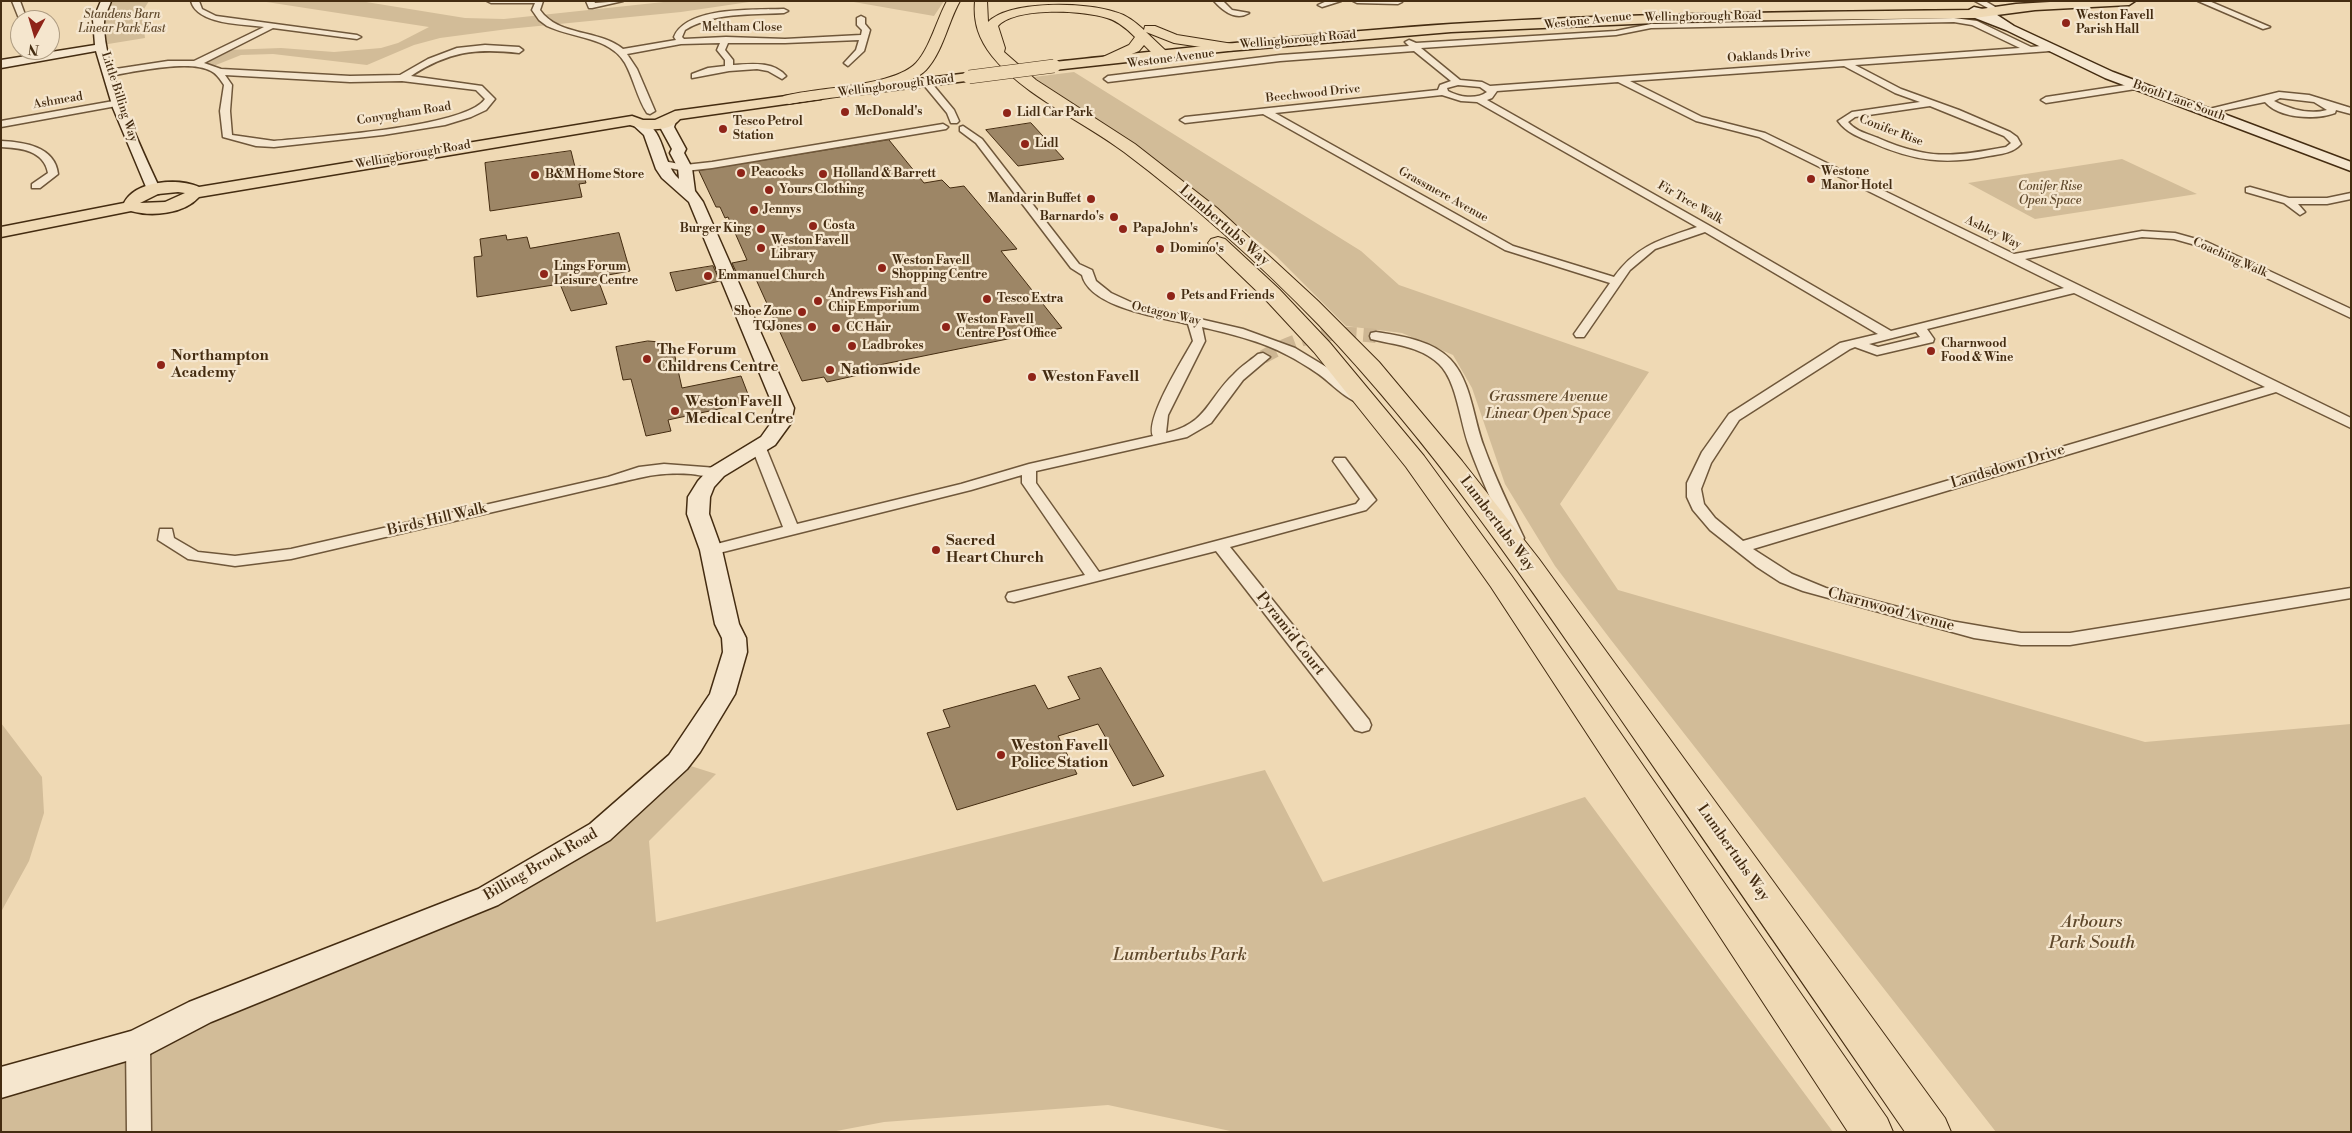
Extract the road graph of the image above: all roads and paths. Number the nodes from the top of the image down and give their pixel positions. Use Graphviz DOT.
graph roads {
  1 [pos="106,1"];
  2 [pos="195,1"];
  3 [pos="491,1"];
  4 [pos="533,1"];
  5 [pos="539,1"];
  6 [pos="590,1"];
  7 [pos="619,1"];
  8 [pos="954,1"];
  9 [pos="964,1"];
  10 [pos="981,1"];
  11 [pos="1004,1"];
  12 [pos="1218,1"];
  13 [pos="1337,1"];
  14 [pos="1358,1"];
  15 [pos="2129,1"];
  16 [pos="2202,1"];
  17 [pos="1398,2"];
  18 [pos="1322,6"];
  19 [pos="1976,8"];
  20 [pos="784,11"];
  21 [pos="1990,11"];
  22 [pos="1245,13"];
  23 [pos="861,18"];
  24 [pos="2266,24"];
  25 [pos="270,26"];
  26 [pos="2010,28"];
  27 [pos="1397,32"];
  28 [pos="1146,34"];
  29 [pos="357,37"];
  30 [pos="864,37"];
  31 [pos="726,40"];
  32 [pos="681,42"];
  33 [pos="102,47"];
  34 [pos="1228,47"];
  35 [pos="1414,47"];
  36 [pos="2050,48"];
  37 [pos="2029,49"];
  38 [pos="519,50"];
  39 [pos="60,52"];
  40 [pos="621,52"];
  41 [pos="1166,53"];
  42 [pos="999,55"];
  43 [pos="15,60"];
  44 [pos="1108,60"];
  45 [pos="848,63"];
  46 [pos="1845,63"];
  47 [pos="1,64"];
  48 [pos="196,64"];
  49 [pos="921,66"];
  50 [pos="729,68"];
  51 [pos="219,72"];
  52 [pos="108,73"];
  53 [pos="692,74"];
  54 [pos="782,76"];
  55 [pos="402,78"];
  56 [pos="1108,79"];
  57 [pos="1618,79"];
  58 [pos="926,82"];
  59 [pos="1457,82"];
  60 [pos="2139,86"];
  61 [pos="1491,89"];
  62 [pos="1443,92"];
  63 [pos="2269,98"];
  64 [pos="789,99"];
  65 [pos="1478,99"];
  66 [pos="2046,100"];
  67 [pos="2351,101"];
  68 [pos="119,103"];
  69 [pos="1931,103"];
  70 [pos="2329,105"];
  71 [pos="650,111"];
  72 [pos="2206,111"];
  73 [pos="2351,111"];
  74 [pos="1266,112"];
  75 [pos="672,118"];
  76 [pos="1185,120"];
  77 [pos="954,121"];
  78 [pos="636,122"];
  79 [pos="1,124"];
  80 [pos="943,127"];
  81 [pos="963,130"];
  82 [pos="1,144"];
  83 [pos="728,161"];
  84 [pos="663,164"];
  85 [pos="2351,167"];
  86 [pos="685,168"];
  87 [pos="36,186"];
  88 [pos="2250,190"];
  89 [pos="154,191"];
  90 [pos="688,191"];
  91 [pos="194,193"];
  92 [pos="2351,196"];
  93 [pos="2288,200"];
  94 [pos="132,206"];
  95 [pos="2300,212"];
  96 [pos="1184,213"];
  97 [pos="53,223"];
  98 [pos="1706,228"];
  99 [pos="1,232"];
  100 [pos="1204,232"];
  101 [pos="1,237"];
  102 [pos="2014,258"];
  103 [pos="1088,274"];
  104 [pos="1617,281"];
  105 [pos="2074,289"];
  106 [pos="2351,314"];
  107 [pos="1192,320"];
  108 [pos="1920,327"];
  109 [pos="1239,332"];
  110 [pos="1580,334"];
  111 [pos="1887,334"];
  112 [pos="1376,336"];
  113 [pos="1199,341"];
  114 [pos="1854,343"];
  115 [pos="1263,357"];
  116 [pos="2276,388"];
  117 [pos="1369,403"];
  118 [pos="2351,424"];
  119 [pos="1162,438"];
  120 [pos="759,448"];
  121 [pos="1340,461"];
  122 [pos="1029,468"];
  123 [pos="717,472"];
  124 [pos="792,530"];
  125 [pos="166,532"];
  126 [pos="1219,544"];
  127 [pos="1741,547"];
  128 [pos="711,550"];
  129 [pos="1529,565"];
  130 [pos="1095,578"];
  131 [pos="2351,594"];
  132 [pos="1014,597"];
  133 [pos="1362,725"];
  134 [pos="138,1044"];
  135 [pos="1,1083"];
  136 [pos="139,1132"];
  137 [pos="1872,1132"];
  138 [pos="1930,1132"];
  1 -- 33 [label="street, Little Billing Way"];
  2 -- 25 [label="street"];
  3 -- 4 [label="street"];
  5 -- 40 [label="street"];
  6 -- 7 [label="street"];
  8 -- 49 [label="highway"];
  9 -- 96 [label="highway, Lumbertubs Way"];
  10 -- 42 [label="highway, Lumbertubs Way"];
  11 -- 28 [label="highway"];
  12 -- 22 [label="street"];
  13 -- 18 [label="street"];
  14 -- 17 [label="street"];
  15 -- 21 [label="main road, Wellingborough Road"];
  16 -- 24 [label="street"];
  19 -- 21 [label="main road, Wellingborough Road"];
  19 -- 26 [label="street, Booth Lane South"];
  19 -- 27 [label="main road, Wellingborough Road"];
  20 -- 32 [label="street"];
  21 -- 26 [label="street, Booth Lane South"];
  23 -- 30 [label="street"];
  25 -- 29 [label="street"];
  25 -- 48 [label="street"];
  26 -- 36 [label="street, Booth Lane South"];
  27 -- 34 [label="main road, Wellingborough Road"];
  27 -- 35 [label="street"];
  28 -- 34 [label="highway"];
  28 -- 41 [label="highway"];
  28 -- 42 [label="highway"];
  28 -- 44 [label="highway"];
  30 -- 31 [label="street, Meltham Close"];
  30 -- 45 [label="street"];
  31 -- 32 [label="street, Meltham Close"];
  31 -- 50 [label="street"];
  32 -- 40 [label="street, Meltham Close"];
  33 -- 39 [label="street"];
  33 -- 52 [label="street, Little Billing Way"];
  34 -- 41 [label="main road, Wellingborough Road"];
  35 -- 37 [label="street, Westone Avenue"];
  35 -- 56 [label="street, Westone Avenue"];
  35 -- 59 [label="street"];
  36 -- 37 [label="street, Oaklands Drive"];
  36 -- 60 [label="street, Booth Lane South"];
  37 -- 46 [label="street, Oaklands Drive"];
  38 -- 55 [label="street"];
  40 -- 71 [label="street"];
  41 -- 44 [label="main road, Wellingborough Road"];
  42 -- 129 [label="highway, Lumbertubs Way"];
  43 -- 47 [label="street"];
  44 -- 58 [label="main road, Wellingborough Road, bridge"];
  46 -- 57 [label="street, Oaklands Drive"];
  46 -- 69 [label="street, Conifer Rise"];
  48 -- 51 [label="street, Conyngham Road"];
  48 -- 52 [label="street, Conyngham Road"];
  49 -- 58 [label="highway"];
  49 -- 64 [label="highway"];
  50 -- 53 [label="street"];
  50 -- 54 [label="street"];
  51 -- 55 [label="street, Conyngham Road"];
  51 -- 55 [label="street, Conyngham Road"];
  52 -- 68 [label="street, Little Billing Way"];
  57 -- 61 [label="street, Oaklands Drive"];
  57 -- 102 [label="street, Ashley Way"];
  58 -- 64 [label="main road, Wellingborough Road"];
  58 -- 77 [label="street"];
  59 -- 61 [label="street"];
  59 -- 62 [label="street"];
  60 -- 66 [label="street"];
  60 -- 72 [label="street, Booth Lane South"];
  61 -- 65 [label="street"];
  62 -- 65 [label="street"];
  62 -- 74 [label="street, Beechwood Drive"];
  63 -- 70 [label="street"];
  63 -- 70 [label="street"];
  63 -- 72 [label="street"];
  64 -- 75 [label="main road, Wellingborough Road"];
  65 -- 98 [label="street, Fir Tree Walk"];
  67 -- 70 [label="street"];
  68 -- 79 [label="street, Ashmead"];
  68 -- 89 [label="street, Little Billing Way"];
  69 -- 69 [label="street, Conifer Rise"];
  70 -- 73 [label="street"];
  71 -- 75 [label="main road"];
  71 -- 78 [label="main road"];
  72 -- 85 [label="street, Booth Lane South"];
  74 -- 76 [label="street, Beechwood Drive"];
  74 -- 104 [label="street, Grassmere Avenue"];
  75 -- 78 [label="main road"];
  75 -- 86 [label="street, Billing Brook Road"];
  77 -- 80 [label="street"];
  77 -- 81 [label="street, Octagon Way"];
  78 -- 84 [label="street, Billing Brook Road"];
  78 -- 91 [label="main road, Wellingborough Road"];
  80 -- 81 [label="street"];
  80 -- 83 [label="street"];
  81 -- 103 [label="street, Octagon Way"];
  82 -- 87 [label="street"];
  83 -- 86 [label="street"];
  84 -- 86 [label="street"];
  84 -- 90 [label="street, Billing Brook Road"];
  86 -- 90 [label="street, Billing Brook Road"];
  88 -- 93 [label="street"];
  89 -- 91 [label="main road"];
  89 -- 94 [label="main road"];
  90 -- 120 [label="street, Billing Brook Road"];
  91 -- 94 [label="main road"];
  92 -- 93 [label="street"];
  93 -- 95 [label="street"];
  94 -- 97 [label="main road"];
  97 -- 99 [label="main road"];
  97 -- 101 [label="main road"];
  98 -- 104 [label="street"];
  98 -- 111 [label="street, Fir Tree Walk"];
  100 -- 117 [label="highway, Lumbertubs Way"];
  102 -- 105 [label="street, Ashley Way"];
  102 -- 106 [label="street, Coaching Walk"];
  103 -- 107 [label="street, Octagon Way"];
  104 -- 110 [label="street"];
  105 -- 108 [label="street, Charnwood Avenue"];
  105 -- 116 [label="street, Ashley Way"];
  107 -- 109 [label="street, Octagon Way"];
  107 -- 113 [label="street"];
  108 -- 111 [label="street, Charnwood Avenue"];
  108 -- 114 [label="street"];
  109 -- 113 [label="street"];
  109 -- 117 [label="street, Octagon Way"];
  111 -- 114 [label="street, Charnwood Avenue"];
  112 -- 129 [label="street"];
  113 -- 119 [label="street"];
  114 -- 127 [label="street, Charnwood Avenue"];
  115 -- 119 [label="street"];
  116 -- 118 [label="street, Ashley Way"];
  116 -- 127 [label="street, Landsdown Drive"];
  117 -- 137 [label="highway, Lumbertubs Way"];
  119 -- 122 [label="street"];
  120 -- 123 [label="street, Billing Brook Road"];
  120 -- 124 [label="street"];
  121 -- 126 [label="street"];
  122 -- 124 [label="street"];
  122 -- 130 [label="street"];
  123 -- 125 [label="street, Birds Hill Walk"];
  123 -- 128 [label="street, Billing Brook Road"];
  124 -- 128 [label="street"];
  126 -- 130 [label="street"];
  126 -- 133 [label="street, Pyramid Court"];
  127 -- 131 [label="street, Charnwood Avenue"];
  128 -- 134 [label="street, Billing Brook Road"];
  129 -- 138 [label="highway, Lumbertubs Way"];
  130 -- 132 [label="street"];
  134 -- 135 [label="street, Billing Brook Road"];
  134 -- 136 [label="street"];
}
